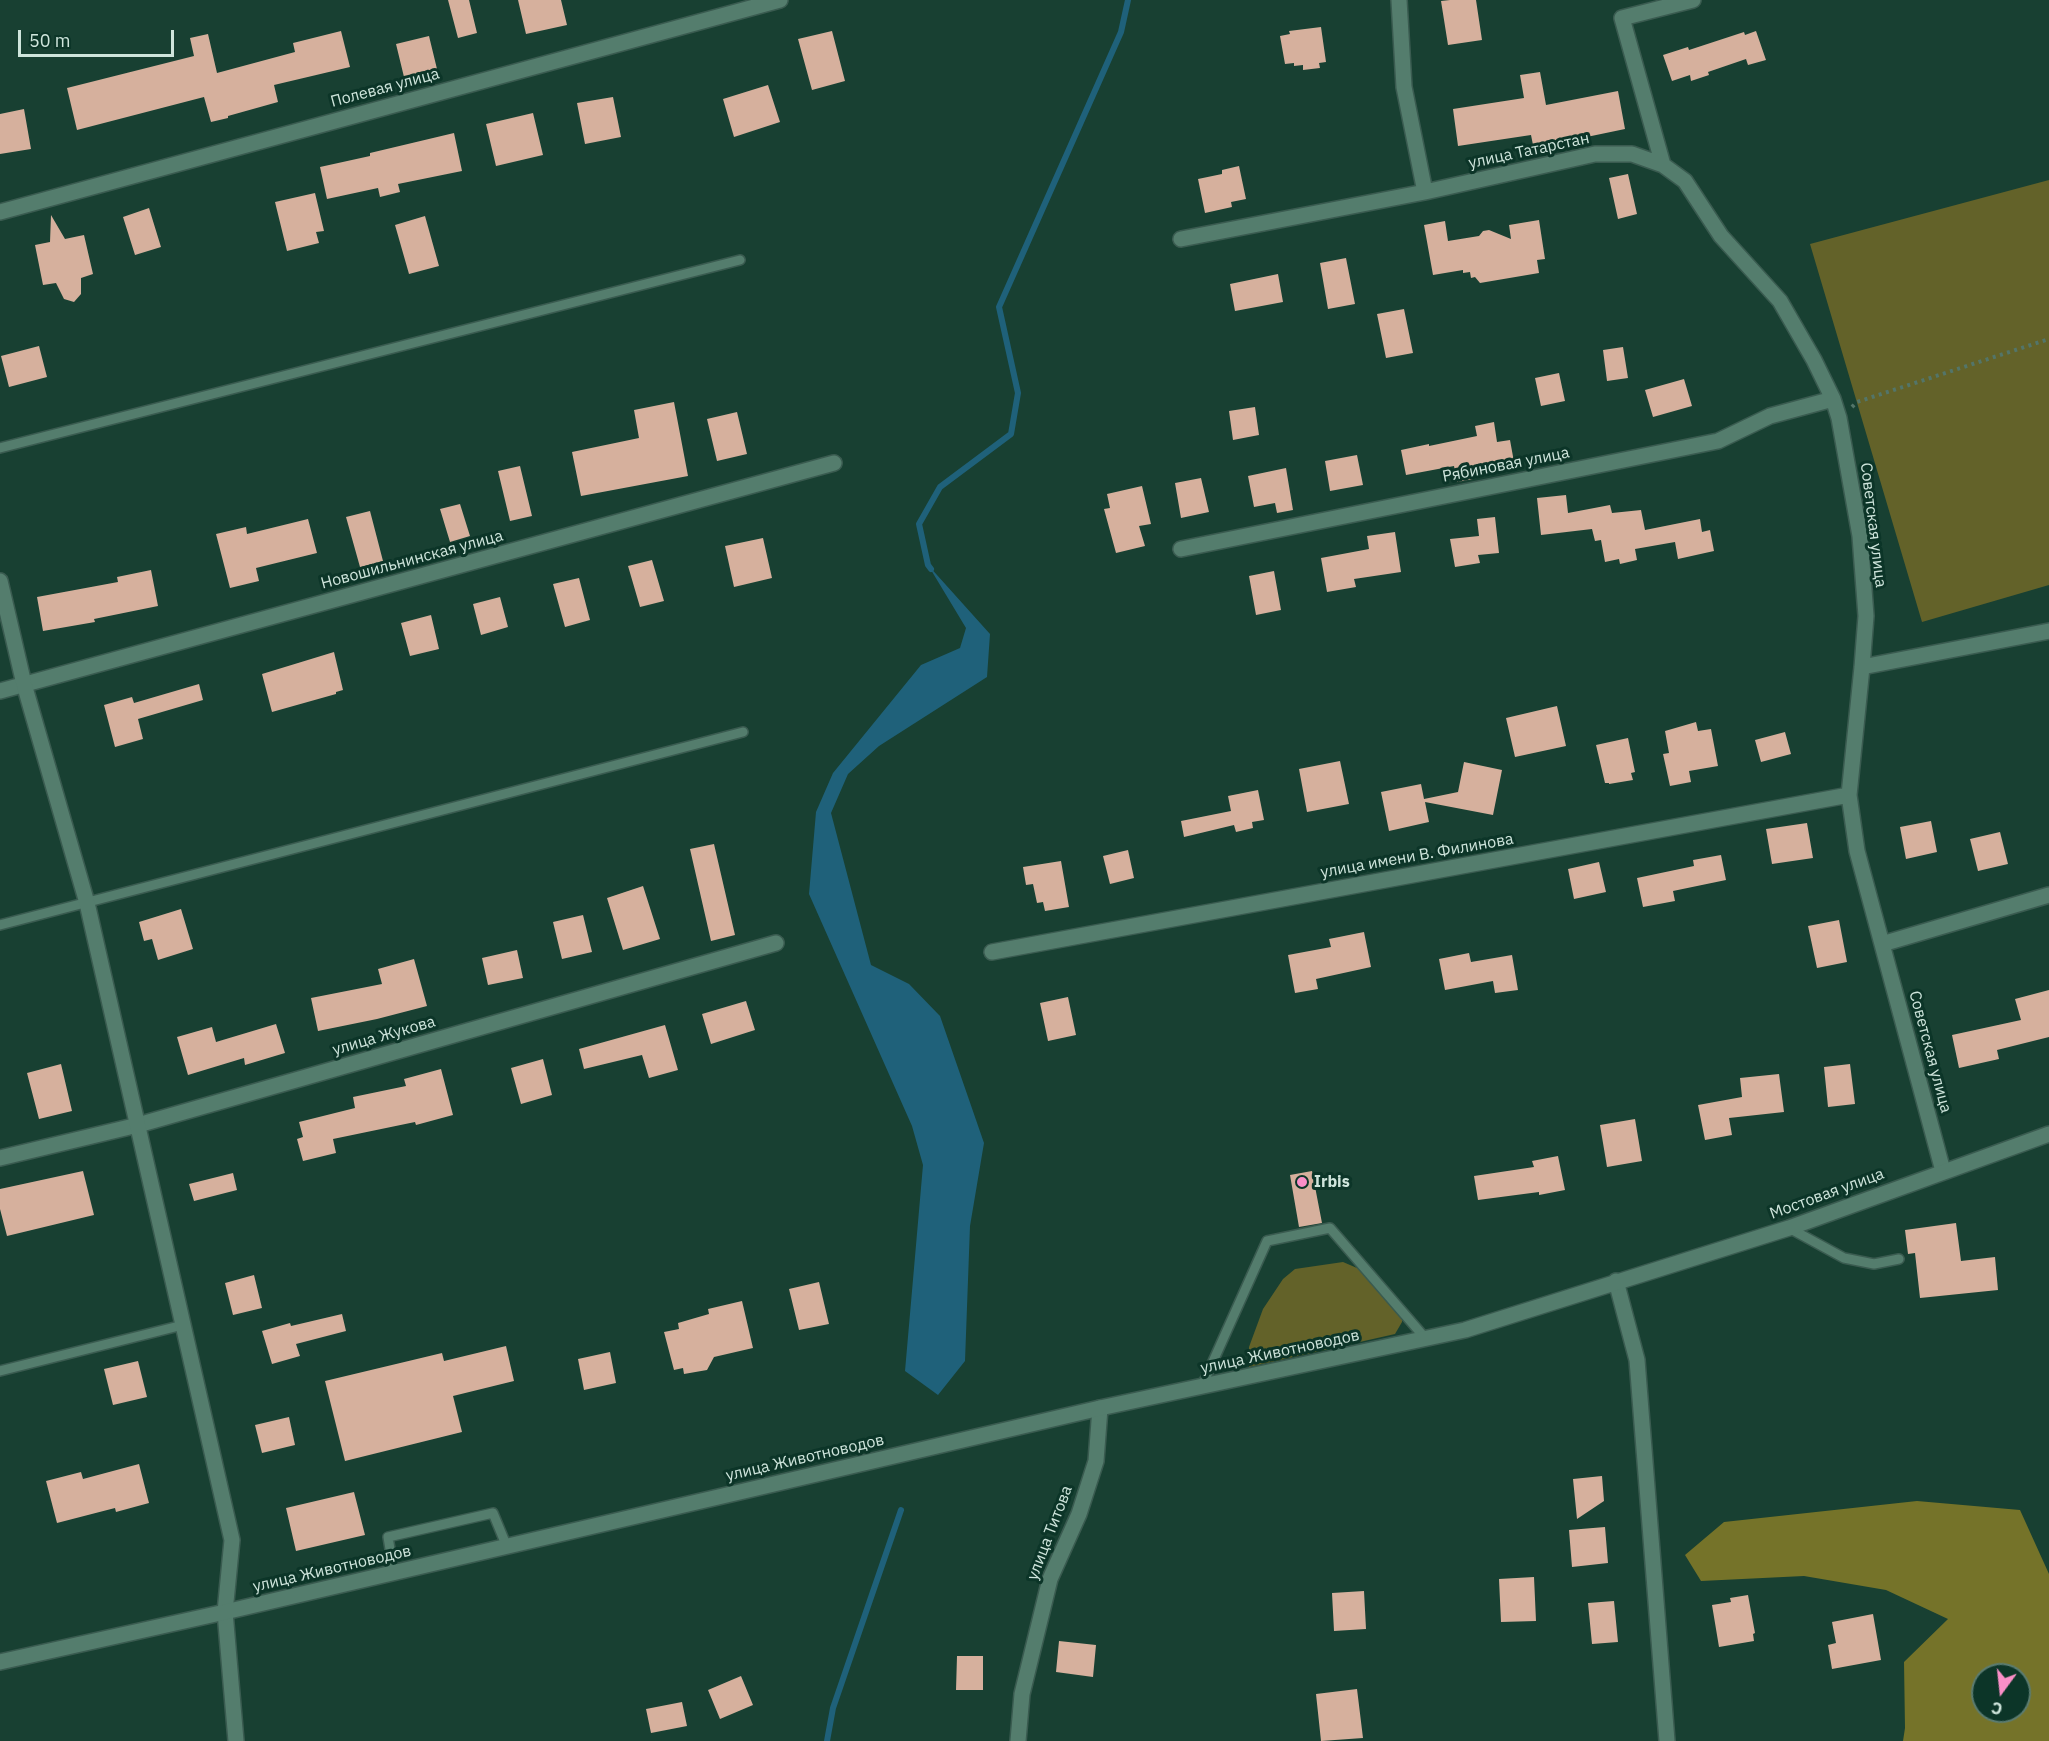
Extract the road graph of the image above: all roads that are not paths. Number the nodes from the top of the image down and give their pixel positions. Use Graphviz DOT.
graph roads {
  1 [pos="780,0"];
  2 [pos="1399,0"];
  3 [pos="1693,0"];
  4 [pos="1664,165"];
  5 [pos="1425,192"];
  6 [pos="0,212"];
  7 [pos="1181,239"];
  8 [pos="740,260"];
  9 [pos="1833,399"];
  10 [pos="0,448"];
  11 [pos="834,463"];
  12 [pos="1181,549"];
  13 [pos="0,581"];
  14 [pos="2049,631"];
  15 [pos="1862,667"];
  16 [pos="24,684"];
  17 [pos="0,691"];
  18 [pos="743,732"];
  19 [pos="1849,795"];
  20 [pos="2049,895"];
  21 [pos="87,903"];
  22 [pos="0,925"];
  23 [pos="776,943"];
  24 [pos="1882,944"];
  25 [pos="992,952"];
  26 [pos="138,1125"];
  27 [pos="2049,1134"];
  28 [pos="0,1158"];
  29 [pos="1943,1171"];
  30 [pos="1789,1227"];
  31 [pos="1899,1259"];
  32 [pos="1616,1281"];
  33 [pos="183,1325"];
  34 [pos="1426,1339"];
  35 [pos="0,1371"];
  36 [pos="1202,1386"];
  37 [pos="1100,1408"];
  38 [pos="507,1546"];
  39 [pos="394,1573"];
  40 [pos="225,1612"];
  41 [pos="0,1662"];
  42 [pos="236,1741"];
  43 [pos="1018,1741"];
  44 [pos="1667,1741"];
  1 -- 6 [label="street, Полевая улица"];
  2 -- 5 [label="street"];
  3 -- 4 [label="street"];
  4 -- 5 [label="street, улица Татарстан"];
  4 -- 9 [label="street, Советская улица"];
  5 -- 7 [label="street, улица Татарстан"];
  8 -- 10 [label="lane"];
  9 -- 12 [label="street, Рябиновая улица"];
  9 -- 15 [label="street, Советская улица"];
  11 -- 16 [label="street, Новошильнинская улица"];
  13 -- 16 [label="street"];
  14 -- 15 [label="street"];
  15 -- 19 [label="street, Советская улица"];
  16 -- 17 [label="street, Новошильнинская улица"];
  16 -- 21 [label="street"];
  18 -- 21 [label="lane"];
  19 -- 24 [label="street, Советская улица"];
  19 -- 25 [label="street, улица имени В. Филинова"];
  20 -- 24 [label="street"];
  21 -- 22 [label="lane"];
  21 -- 26 [label="street"];
  23 -- 26 [label="street, улица Жукова"];
  24 -- 29 [label="street, Советская улица"];
  26 -- 28 [label="street, улица Жукова"];
  26 -- 33 [label="street"];
  27 -- 29 [label="street, Мостовая улица"];
  29 -- 30 [label="street, Мостовая улица"];
  30 -- 31 [label="lane"];
  30 -- 32 [label="street, Мостовая улица"];
  32 -- 34 [label="street, улица Животноводов"];
  32 -- 44 [label="street"];
  33 -- 35 [label="lane"];
  33 -- 40 [label="street"];
  34 -- 36 [label="street, улица Животноводов"];
  34 -- 36 [label="lane"];
  36 -- 37 [label="street, улица Животноводов"];
  37 -- 38 [label="street, улица Животноводов"];
  37 -- 43 [label="street, улица Титова"];
  38 -- 39 [label="street, улица Животноводов"];
  38 -- 39 [label="lane"];
  39 -- 40 [label="street, улица Животноводов"];
  40 -- 41 [label="street, улица Животноводов"];
  40 -- 42 [label="street"];
}
